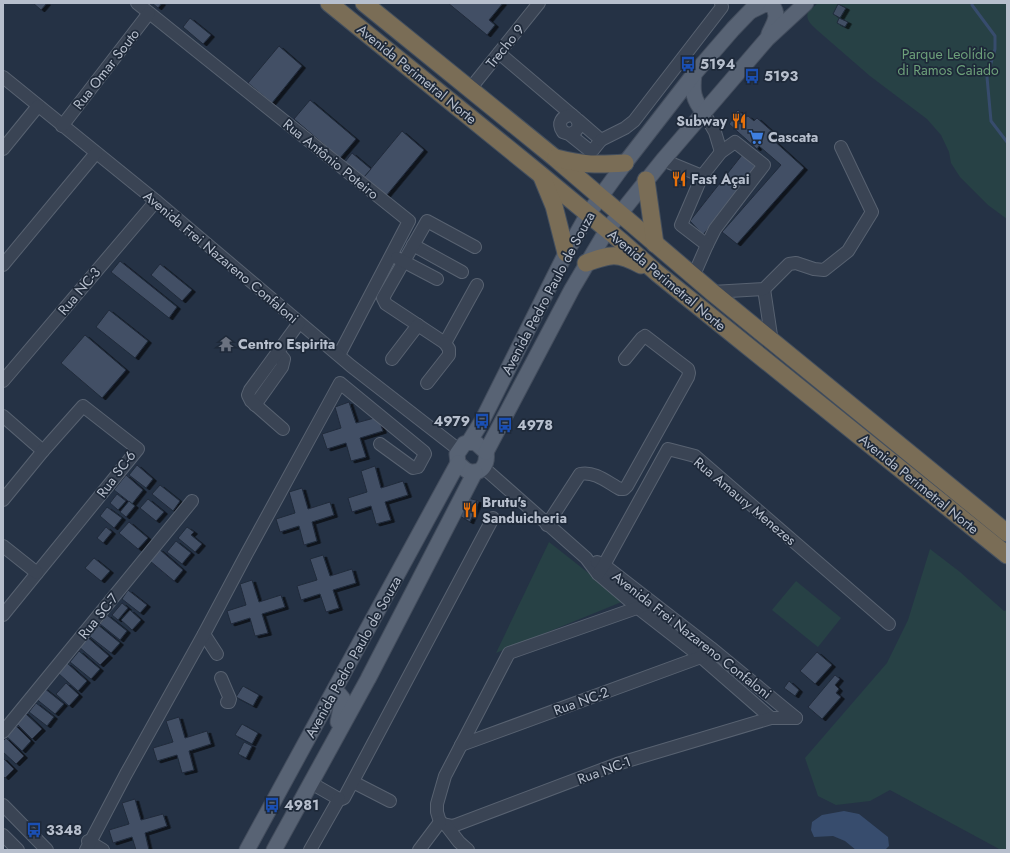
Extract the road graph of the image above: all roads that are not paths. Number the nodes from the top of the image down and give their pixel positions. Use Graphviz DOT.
graph roads {
  1 [pos="137,3"];
  2 [pos="329,3"];
  3 [pos="364,3"];
  4 [pos="539,3"];
  5 [pos="721,3"];
  6 [pos="806,3"];
  7 [pos="754,8"];
  8 [pos="149,13"];
  9 [pos="768,39"];
  10 [pos="499,53"];
  11 [pos="694,74"];
  12 [pos="3,77"];
  13 [pos="470,90"];
  14 [pos="38,106"];
  15 [pos="704,113"];
  16 [pos="575,117"];
  17 [pos="62,126"];
  18 [pos="569,134"];
  19 [pos="601,140"];
  20 [pos="841,147"];
  21 [pos="3,149"];
  22 [pos="721,152"];
  23 [pos="96,153"];
  24 [pos="555,158"];
  25 [pos="663,160"];
  26 [pos="625,163"];
  27 [pos="541,175"];
  28 [pos="702,176"];
  29 [pos="646,180"];
  30 [pos="600,197"];
  31 [pos="156,201"];
  32 [pos="588,214"];
  33 [pos="619,214"];
  34 [pos="607,230"];
  35 [pos="655,244"];
  36 [pos="413,245"];
  37 [pos="707,245"];
  38 [pos="475,247"];
  39 [pos="566,253"];
  40 [pos="391,254"];
  41 [pos="404,261"];
  42 [pos="586,263"];
  43 [pos="3,264"];
  44 [pos="462,272"];
  45 [pos="657,274"];
  46 [pos="693,277"];
  47 [pos="437,279"];
  48 [pos="477,285"];
  49 [pos="764,289"];
  50 [pos="712,292"];
  51 [pos="299,323"];
  52 [pos="418,325"];
  53 [pos="772,342"];
  54 [pos="445,343"];
  55 [pos="338,355"];
  56 [pos="392,359"];
  57 [pos="625,359"];
  58 [pos="351,366"];
  59 [pos="3,381"];
  60 [pos="340,383"];
  61 [pos="427,383"];
  62 [pos="3,416"];
  63 [pos="283,429"];
  64 [pos="380,444"];
  65 [pos="43,451"];
  66 [pos="462,452"];
  67 [pos="486,452"];
  68 [pos="479,470"];
  69 [pos="3,500"];
  70 [pos="192,501"];
  71 [pos="493,518"];
  72 [pos="547,525"];
  73 [pos="1007,533"];
  74 [pos="3,546"];
  75 [pos="1007,555"];
  76 [pos="601,570"];
  77 [pos="37,573"];
  78 [pos="652,603"];
  79 [pos="638,608"];
  80 [pos="3,615"];
  81 [pos="889,624"];
  82 [pos="204,634"];
  83 [pos="357,651"];
  84 [pos="216,654"];
  85 [pos="701,657"];
  86 [pos="221,678"];
  87 [pos="368,679"];
  88 [pos="332,693"];
  89 [pos="227,702"];
  90 [pos="771,718"];
  91 [pos="796,718"];
  92 [pos="3,732"];
  93 [pos="336,739"];
  94 [pos="461,746"];
  95 [pos="353,782"];
  96 [pos="311,783"];
  97 [pos="339,799"];
  98 [pos="390,801"];
  99 [pos="3,805"];
  100 [pos="443,823"];
  101 [pos="3,835"];
  102 [pos="88,843"];
  103 [pos="18,850"];
  104 [pos="47,850"];
  105 [pos="104,850"];
  106 [pos="247,850"];
  107 [pos="274,850"];
  108 [pos="310,850"];
  109 [pos="419,850"];
  110 [pos="468,850"];
  1 -- 8 [label="street, Rua Antônio Poteiro"];
  2 -- 27 [label="highway, Avenida Perimetral Norte"];
  3 -- 13 [label="highway, Avenida Perimetral Norte"];
  4 -- 10 [label="street, Trecho 9"];
  5 -- 19 [label="street"];
  6 -- 9 [label="main road, Avenida Pedro Paulo de Souza"];
  7 -- 9 [label="main road"];
  7 -- 11 [label="main road, Avenida Pedro Paulo de Souza"];
  8 -- 17 [label="street, Rua Omar Souto"];
  8 -- 40 [label="street, Rua Antônio Poteiro"];
  9 -- 15 [label="main road, Avenida Pedro Paulo de Souza"];
  10 -- 13 [label="street, Trecho 9"];
  10 -- 16 [label="street"];
  11 -- 15 [label="main road"];
  11 -- 26 [label="main road, Avenida Pedro Paulo de Souza"];
  12 -- 14 [label="street, Avenida Frei Nazareno Confaloni"];
  13 -- 24 [label="highway, Avenida Perimetral Norte"];
  14 -- 17 [label="street, Avenida Frei Nazareno Confaloni"];
  14 -- 21 [label="street"];
  15 -- 22 [label="street"];
  15 -- 25 [label="main road, Avenida Pedro Paulo de Souza"];
  16 -- 18 [label="street"];
  16 -- 18 [label="street"];
  16 -- 19 [label="street"];
  17 -- 23 [label="street, Avenida Frei Nazareno Confaloni"];
  18 -- 19 [label="street"];
  20 -- 49 [label="street"];
  22 -- 28 [label="street"];
  22 -- 37 [label="street"];
  23 -- 31 [label="street, Avenida Frei Nazareno Confaloni"];
  23 -- 43 [label="street"];
  24 -- 26 [label="highway"];
  24 -- 30 [label="highway, Avenida Perimetral Norte"];
  25 -- 28 [label="street"];
  25 -- 29 [label="main road, Avenida Pedro Paulo de Souza"];
  26 -- 30 [label="main road, Avenida Pedro Paulo de Souza"];
  27 -- 32 [label="highway, Avenida Perimetral Norte"];
  27 -- 39 [label="highway"];
  28 -- 37 [label="street"];
  29 -- 33 [label="main road, Avenida Pedro Paulo de Souza"];
  29 -- 35 [label="highway"];
  30 -- 32 [label="main road, Avenida Pedro Paulo de Souza"];
  30 -- 33 [label="highway, Avenida Perimetral Norte"];
  31 -- 51 [label="street, Avenida Frei Nazareno Confaloni"];
  31 -- 59 [label="street, Rua NC-3"];
  32 -- 34 [label="highway, Avenida Perimetral Norte"];
  32 -- 39 [label="main road, Avenida Pedro Paulo de Souza"];
  33 -- 34 [label="main road, Avenida Pedro Paulo de Souza"];
  33 -- 35 [label="highway, Avenida Perimetral Norte"];
  34 -- 42 [label="main road, Avenida Pedro Paulo de Souza"];
  34 -- 45 [label="highway, Avenida Perimetral Norte"];
  35 -- 46 [label="highway, Avenida Perimetral Norte"];
  36 -- 38 [label="street"];
  36 -- 41 [label="street"];
  36 -- 44 [label="street"];
  37 -- 46 [label="street"];
  39 -- 66 [label="main road, Avenida Pedro Paulo de Souza"];
  40 -- 41 [label="street"];
  40 -- 55 [label="street, Rua Antônio Poteiro"];
  41 -- 47 [label="street"];
  41 -- 52 [label="street"];
  42 -- 45 [label="highway"];
  42 -- 67 [label="main road, Avenida Pedro Paulo de Souza"];
  45 -- 75 [label="highway, Avenida Perimetral Norte"];
  46 -- 50 [label="highway, Avenida Perimetral Norte"];
  48 -- 54 [label="street"];
  49 -- 50 [label="street"];
  49 -- 53 [label="street"];
  50 -- 53 [label="highway, Avenida Perimetral Norte"];
  51 -- 55 [label="street, Avenida Frei Nazareno Confaloni"];
  51 -- 63 [label="street"];
  52 -- 54 [label="street"];
  52 -- 56 [label="street"];
  53 -- 73 [label="highway, Avenida Perimetral Norte"];
  54 -- 61 [label="street"];
  55 -- 58 [label="street, Avenida Frei Nazareno Confaloni"];
  57 -- 72 [label="street"];
  58 -- 60 [label="street"];
  58 -- 66 [label="street, Avenida Frei Nazareno Confaloni"];
  60 -- 64 [label="street"];
  60 -- 82 [label="street"];
  62 -- 65 [label="street"];
  65 -- 69 [label="street, Rua SC-6"];
  65 -- 77 [label="street, Rua SC-6"];
  66 -- 67 [label="main road"];
  66 -- 68 [label="main road"];
  66 -- 83 [label="main road, Avenida Pedro Paulo de Souza"];
  67 -- 68 [label="main road"];
  68 -- 72 [label="street, Avenida Frei Nazareno Confaloni"];
  68 -- 87 [label="main road, Avenida Pedro Paulo de Souza"];
  70 -- 92 [label="street, Rua SC-7"];
  71 -- 95 [label="street"];
  72 -- 76 [label="street, Avenida Frei Nazareno Confaloni"];
  74 -- 77 [label="street"];
  76 -- 78 [label="street, Avenida Frei Nazareno Confaloni"];
  76 -- 79 [label="street, Avenida Frei Nazareno Confaloni"];
  76 -- 81 [label="street, Rua Amaury Menezes"];
  77 -- 80 [label="street, Rua SC-6"];
  78 -- 79 [label="street"];
  78 -- 91 [label="street, Avenida Frei Nazareno Confaloni"];
  79 -- 85 [label="street, Avenida Frei Nazareno Confaloni"];
  79 -- 94 [label="street"];
  82 -- 84 [label="street"];
  82 -- 102 [label="street"];
  83 -- 87 [label="main road"];
  83 -- 88 [label="main road, Avenida Pedro Paulo de Souza"];
  85 -- 90 [label="street, Avenida Frei Nazareno Confaloni"];
  85 -- 94 [label="street, Rua NC-2"];
  86 -- 89 [label="street"];
  87 -- 93 [label="main road, Avenida Pedro Paulo de Souza"];
  88 -- 93 [label="main road"];
  88 -- 106 [label="main road, Avenida Pedro Paulo de Souza"];
  90 -- 91 [label="street, Rua NC-1"];
  90 -- 100 [label="street, Rua NC-1"];
  93 -- 96 [label="main road, Avenida Pedro Paulo de Souza"];
  94 -- 100 [label="street"];
  95 -- 97 [label="street"];
  95 -- 98 [label="street"];
  96 -- 97 [label="street"];
  96 -- 107 [label="main road, Avenida Pedro Paulo de Souza"];
  97 -- 108 [label="street"];
  99 -- 104 [label="street"];
  100 -- 109 [label="street"];
  100 -- 110 [label="street"];
  101 -- 103 [label="street"];
  102 -- 105 [label="street"];
}
